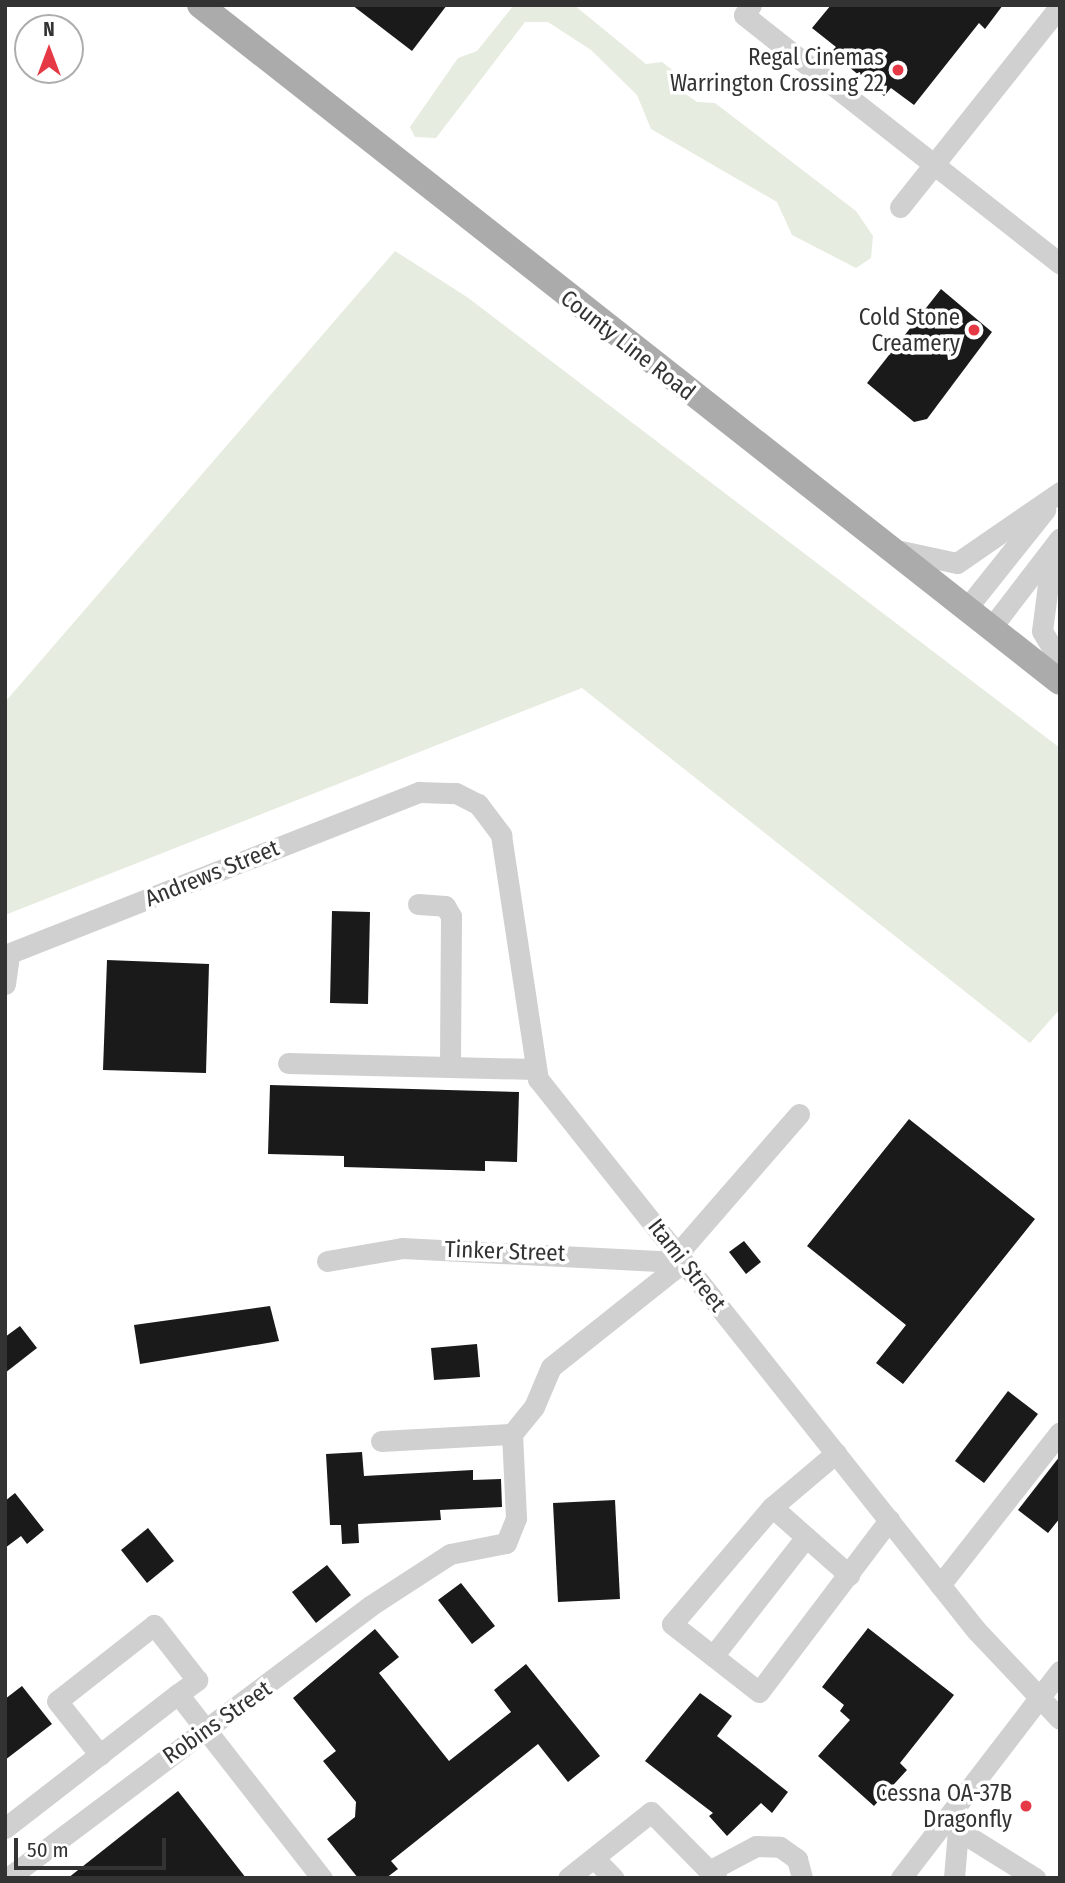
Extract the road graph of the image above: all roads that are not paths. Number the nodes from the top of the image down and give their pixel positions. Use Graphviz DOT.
graph roads {
  1 [pos="200,5"];
  2 [pos="751,5"];
  3 [pos="1060,6"];
  4 [pos="934,164"];
  5 [pos="900,207"];
  6 [pos="1060,264"];
  7 [pos="1060,492"];
  8 [pos="847,519"];
  9 [pos="1060,538"];
  10 [pos="1060,558"];
  11 [pos="966,608"];
  12 [pos="991,628"];
  13 [pos="1060,661"];
  14 [pos="1060,682"];
  15 [pos="418,904"];
  16 [pos="7,954"];
  17 [pos="5,984"];
  18 [pos="288,1063"];
  19 [pos="450,1067"];
  20 [pos="534,1069"];
  21 [pos="799,1114"];
  22 [pos="681,1257"];
  23 [pos="327,1261"];
  24 [pos="1060,1432"];
  25 [pos="512,1434"];
  26 [pos="382,1441"];
  27 [pos="836,1453"];
  28 [pos="772,1507"];
  29 [pos="889,1520"];
  30 [pos="806,1536"];
  31 [pos="849,1575"];
  32 [pos="940,1585"];
  33 [pos="713,1656"];
  34 [pos="1060,1671"];
  35 [pos="178,1694"];
  36 [pos="1037,1701"];
  37 [pos="1060,1719"];
  38 [pos="207,1730"];
  39 [pos="100,1755"];
  40 [pos="953,1823"];
  41 [pos="5,1828"];
  42 [pos="594,1858"];
  43 [pos="713,1874"];
  44 [pos="8,1878"];
  45 [pos="322,1878"];
  46 [pos="568,1878"];
  47 [pos="613,1878"];
  48 [pos="802,1878"];
  49 [pos="901,1878"];
  50 [pos="954,1878"];
  51 [pos="1035,1878"];
  1 -- 8 [label="main road, County Line Road"];
  2 -- 4 [label="street"];
  3 -- 4 [label="street"];
  4 -- 5 [label="street"];
  4 -- 6 [label="street"];
  7 -- 8 [label="street"];
  7 -- 11 [label="street"];
  8 -- 11 [label="main road, County Line Road"];
  9 -- 12 [label="street"];
  10 -- 13 [label="street"];
  11 -- 12 [label="main road, County Line Road"];
  12 -- 14 [label="main road, County Line Road"];
  15 -- 19 [label="street"];
  16 -- 17 [label="street"];
  16 -- 20 [label="street, Andrews Street"];
  18 -- 19 [label="street"];
  19 -- 20 [label="street"];
  20 -- 22 [label="street, Itami Street"];
  21 -- 22 [label="street"];
  22 -- 23 [label="street, Tinker Street"];
  22 -- 25 [label="street"];
  22 -- 27 [label="street, Itami Street"];
  24 -- 32 [label="street"];
  25 -- 26 [label="street"];
  25 -- 38 [label="street, Robins Street"];
  27 -- 28 [label="street"];
  27 -- 29 [label="street, Itami Street"];
  28 -- 30 [label="street"];
  28 -- 33 [label="street"];
  29 -- 31 [label="street"];
  29 -- 32 [label="street, Itami Street"];
  30 -- 31 [label="street"];
  30 -- 33 [label="street"];
  31 -- 33 [label="street"];
  32 -- 36 [label="street, Itami Street"];
  34 -- 36 [label="street"];
  35 -- 38 [label="street"];
  35 -- 39 [label="street"];
  35 -- 39 [label="street"];
  36 -- 37 [label="street, Itami Street"];
  36 -- 40 [label="street"];
  38 -- 44 [label="street, Robins Street"];
  38 -- 45 [label="street"];
  39 -- 41 [label="street"];
  40 -- 49 [label="street"];
  40 -- 50 [label="street"];
  40 -- 51 [label="street"];
  42 -- 43 [label="street"];
  42 -- 46 [label="street"];
  42 -- 47 [label="street"];
  43 -- 48 [label="street"];
}
